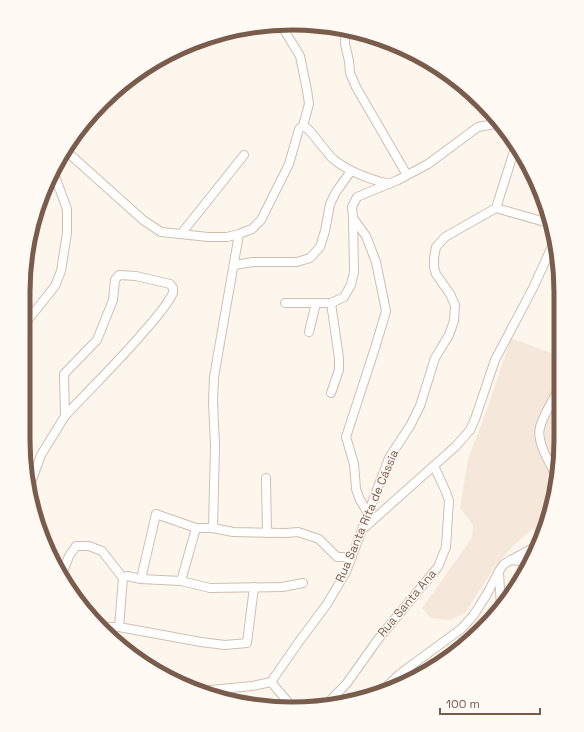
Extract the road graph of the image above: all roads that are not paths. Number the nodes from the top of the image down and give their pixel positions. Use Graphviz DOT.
graph roads {
  1 [pos="285,30"];
  2 [pos="345,35"];
  3 [pos="493,124"];
  4 [pos="303,126"];
  5 [pos="514,152"];
  6 [pos="69,154"];
  7 [pos="244,155"];
  8 [pos="351,171"];
  9 [pos="407,175"];
  10 [pos="56,179"];
  11 [pos="389,184"];
  12 [pos="496,208"];
  13 [pos="353,218"];
  14 [pos="544,222"];
  15 [pos="181,234"];
  16 [pos="239,234"];
  17 [pos="551,250"];
  18 [pos="234,265"];
  19 [pos="285,303"];
  20 [pos="316,303"];
  21 [pos="331,303"];
  22 [pos="30,317"];
  23 [pos="309,332"];
  24 [pos="331,393"];
  25 [pos="554,398"];
  26 [pos="65,416"];
  27 [pos="434,466"];
  28 [pos="552,468"];
  29 [pos="33,478"];
  30 [pos="266,478"];
  31 [pos="368,513"];
  32 [pos="196,528"];
  33 [pos="213,528"];
  34 [pos="362,530"];
  35 [pos="267,533"];
  36 [pos="530,549"];
  37 [pos="352,557"];
  38 [pos="510,560"];
  39 [pos="524,561"];
  40 [pos="64,569"];
  41 [pos="499,571"];
  42 [pos="123,578"];
  43 [pos="141,579"];
  44 [pos="181,581"];
  45 [pos="303,583"];
  46 [pos="254,587"];
  47 [pos="500,598"];
  48 [pos="109,627"];
  49 [pos="119,627"];
  50 [pos="271,682"];
  51 [pos="391,682"];
  52 [pos="213,690"];
  53 [pos="332,699"];
  54 [pos="288,702"];
  1 -- 4 [label="street"];
  2 -- 9 [label="street"];
  3 -- 9 [label="street"];
  4 -- 8 [label="street"];
  4 -- 16 [label="street"];
  5 -- 12 [label="street"];
  6 -- 15 [label="street"];
  7 -- 15 [label="street"];
  8 -- 11 [label="street"];
  8 -- 18 [label="street"];
  9 -- 11 [label="street"];
  10 -- 22 [label="street"];
  11 -- 13 [label="street"];
  12 -- 14 [label="street"];
  12 -- 31 [label="street, Rua Santa Rita de Cássia"];
  13 -- 21 [label="street"];
  13 -- 31 [label="street"];
  15 -- 16 [label="street"];
  16 -- 18 [label="street"];
  17 -- 27 [label="street"];
  18 -- 33 [label="street"];
  19 -- 20 [label="street"];
  20 -- 21 [label="street"];
  20 -- 23 [label="street"];
  21 -- 24 [label="street"];
  25 -- 28 [label="street"];
  26 -- 26 [label="street"];
  26 -- 29 [label="street"];
  27 -- 34 [label="street"];
  27 -- 53 [label="street, Rua Santa Ana"];
  30 -- 35 [label="street"];
  31 -- 34 [label="street, Rua Santa Rita de Cássia"];
  32 -- 33 [label="street"];
  32 -- 43 [label="street"];
  32 -- 44 [label="street"];
  33 -- 35 [label="street"];
  34 -- 37 [label="street, Rua Santa Rita de Cássia"];
  35 -- 37 [label="street"];
  36 -- 38 [label="street"];
  37 -- 50 [label="street, Rua Santa Rita de Cássia"];
  38 -- 39 [label="street"];
  38 -- 41 [label="street"];
  40 -- 42 [label="street"];
  41 -- 47 [label="street"];
  41 -- 51 [label="street"];
  42 -- 43 [label="street"];
  42 -- 49 [label="street"];
  43 -- 44 [label="street"];
  44 -- 46 [label="street"];
  45 -- 46 [label="street"];
  46 -- 49 [label="street"];
  48 -- 49 [label="street"];
  50 -- 52 [label="street"];
  50 -- 54 [label="street"];
}
